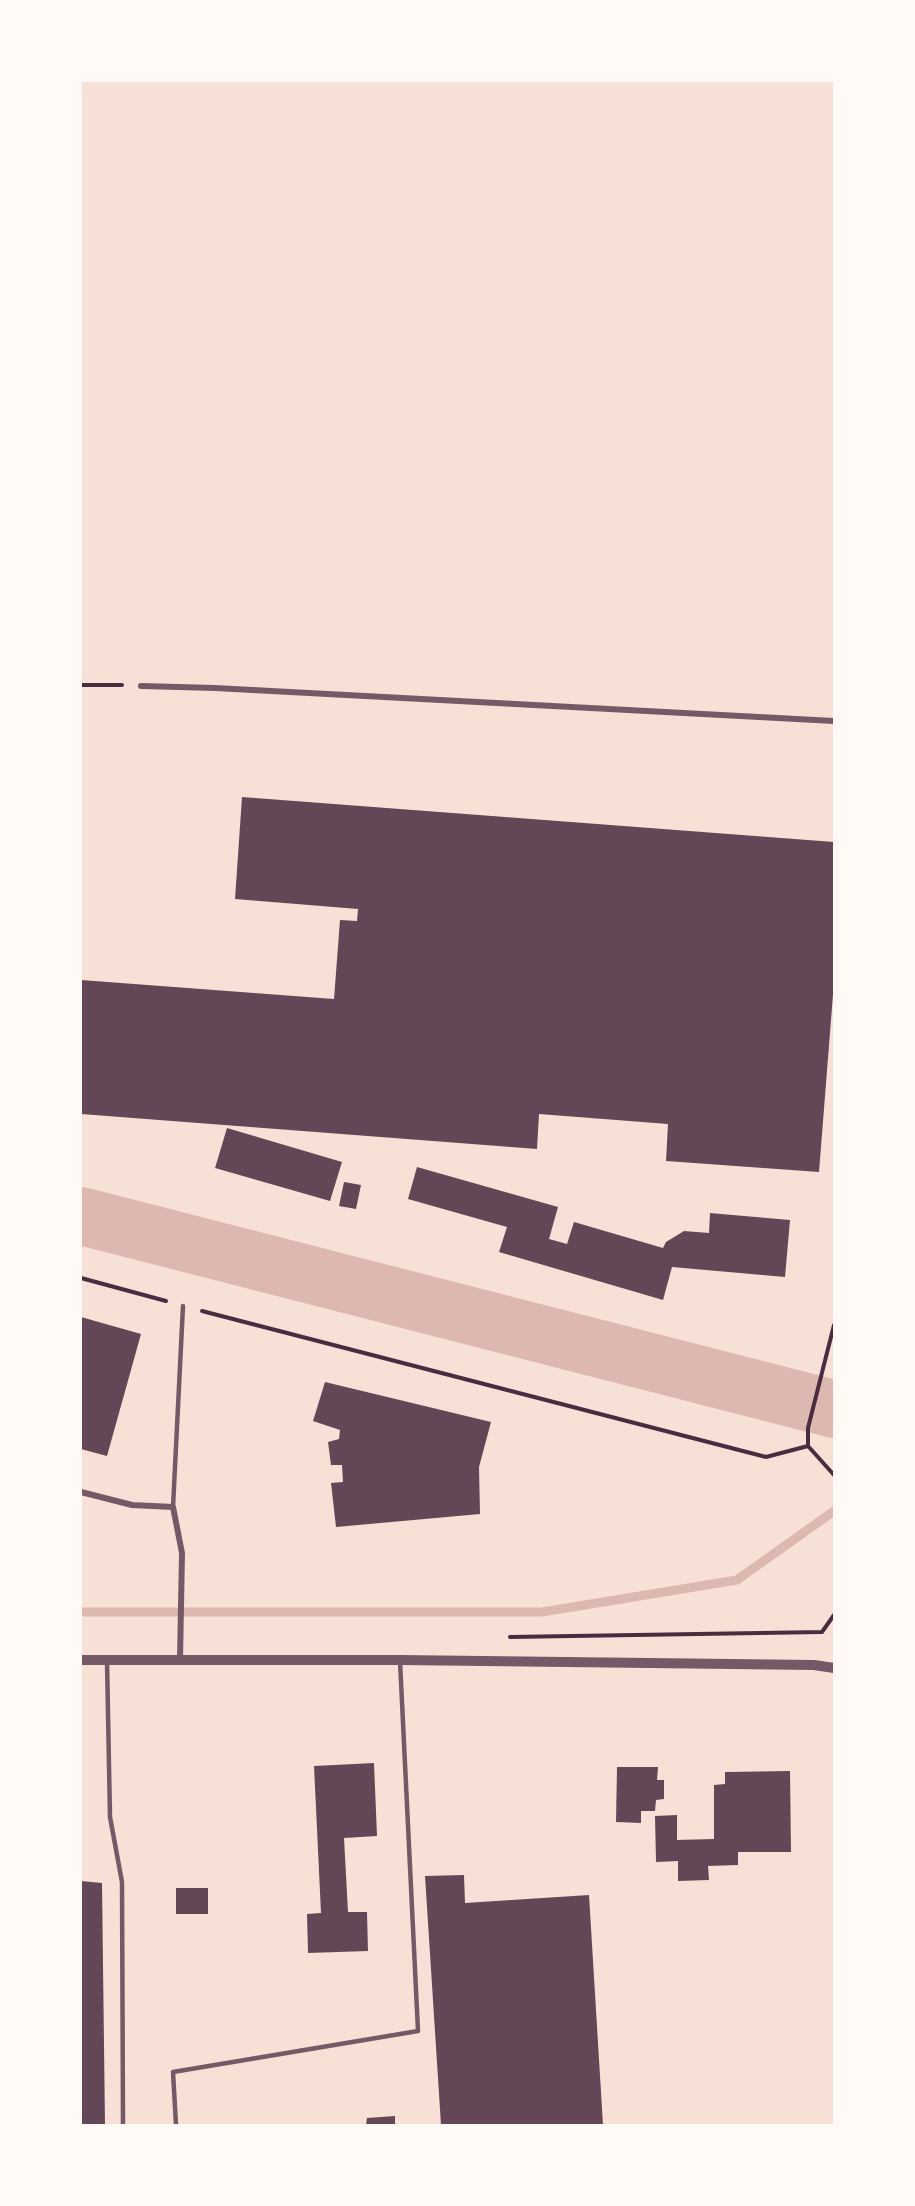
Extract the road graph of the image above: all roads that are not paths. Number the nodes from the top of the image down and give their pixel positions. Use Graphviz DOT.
graph roads {
  1 [pos="141,686"];
  2 [pos="834,721"];
  3 [pos="183,1306"];
  4 [pos="81,1492"];
  5 [pos="173,1507"];
  6 [pos="81,1660"];
  7 [pos="106,1660"];
  8 [pos="180,1660"];
  9 [pos="400,1660"];
  10 [pos="834,1668"];
  11 [pos="123,2125"];
  12 [pos="176,2125"];
  1 -- 2 [label="street"];
  3 -- 5 [label="lane"];
  4 -- 5 [label="street"];
  5 -- 8 [label="street"];
  6 -- 7 [label="street"];
  7 -- 8 [label="street"];
  7 -- 11 [label="lane"];
  8 -- 9 [label="street"];
  9 -- 10 [label="street"];
  9 -- 12 [label="lane"];
}
